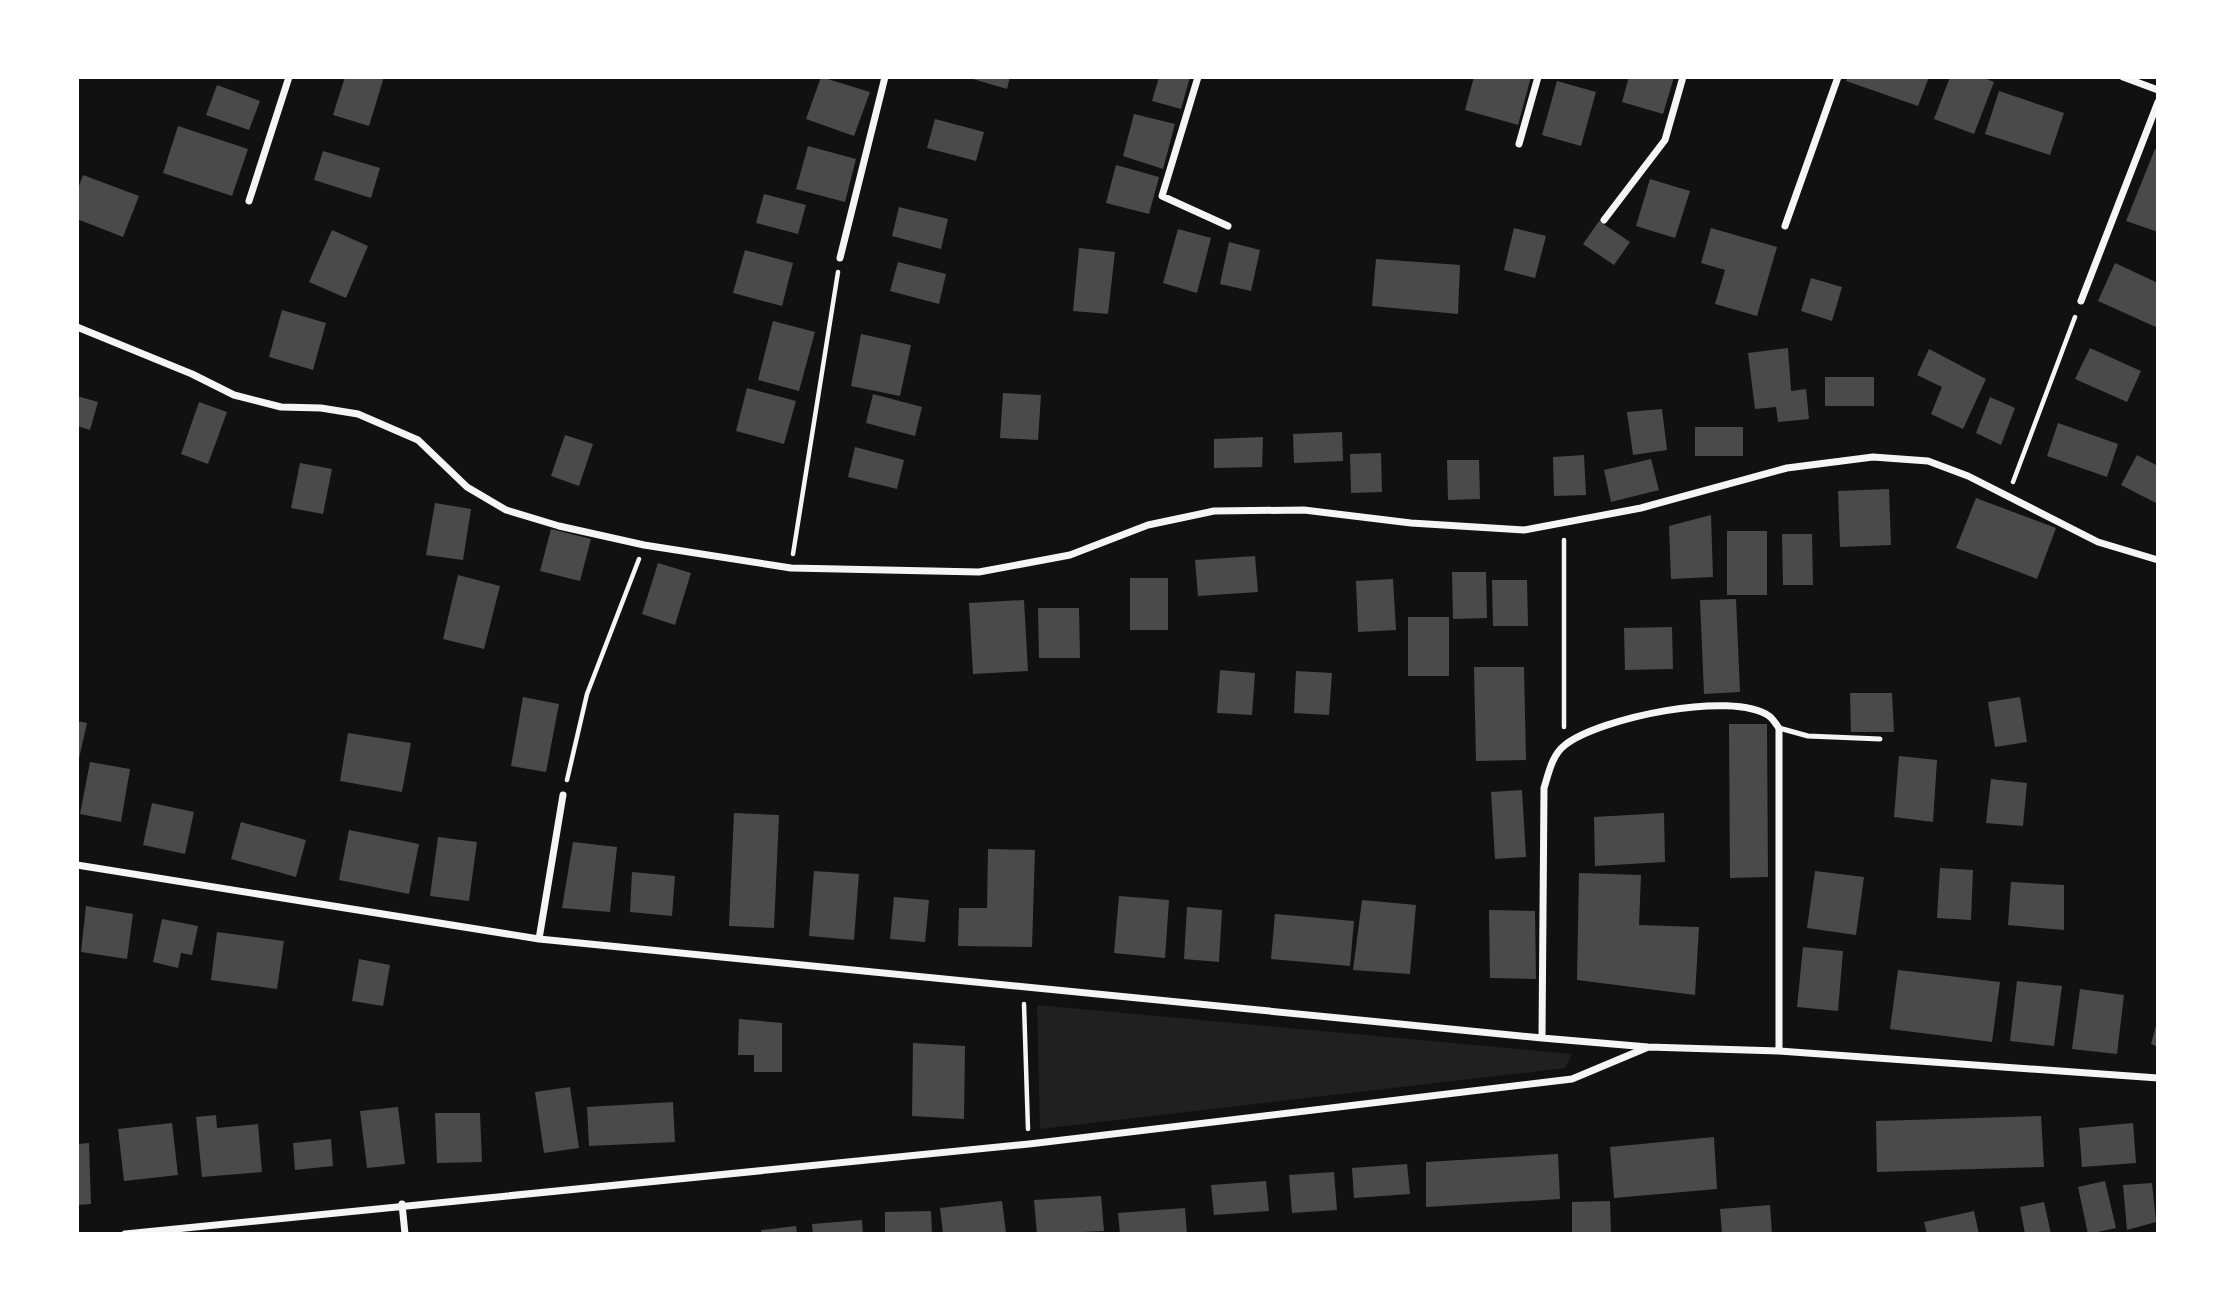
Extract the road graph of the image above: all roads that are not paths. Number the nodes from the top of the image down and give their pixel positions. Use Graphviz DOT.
graph roads {
  1 [pos="289,77"];
  2 [pos="885,77"];
  3 [pos="1198,77"];
  4 [pos="1538,77"];
  5 [pos="1683,77"];
  6 [pos="1838,77"];
  7 [pos="2123,77"];
  8 [pos="2158,90"];
  9 [pos="2158,102"];
  10 [pos="1519,144"];
  11 [pos="249,201"];
  12 [pos="1604,220"];
  13 [pos="1228,226"];
  14 [pos="1786,226"];
  15 [pos="840,258"];
  16 [pos="2081,301"];
  17 [pos="77,327"];
  18 [pos="2158,560"];
  19 [pos="1779,728"];
  20 [pos="1880,739"];
  21 [pos="563,795"];
  22 [pos="77,865"];
  23 [pos="539,939"];
  24 [pos="1542,1038"];
  25 [pos="1648,1047"];
  26 [pos="1779,1051"];
  27 [pos="2158,1078"];
  28 [pos="402,1205"];
  29 [pos="125,1234"];
  30 [pos="405,1234"];
  1 -- 11 [label="street"];
  2 -- 15 [label="street"];
  3 -- 13 [label="street"];
  4 -- 10 [label="street"];
  5 -- 12 [label="street"];
  6 -- 14 [label="street"];
  7 -- 8 [label="street"];
  9 -- 16 [label="street"];
  17 -- 18 [label="street"];
  19 -- 20 [label="lane"];
  19 -- 24 [label="street"];
  19 -- 26 [label="street"];
  21 -- 23 [label="street"];
  22 -- 23 [label="street"];
  23 -- 24 [label="street"];
  24 -- 25 [label="street"];
  25 -- 26 [label="street"];
  25 -- 28 [label="street"];
  26 -- 27 [label="street"];
  28 -- 29 [label="street"];
  28 -- 30 [label="street"];
}
